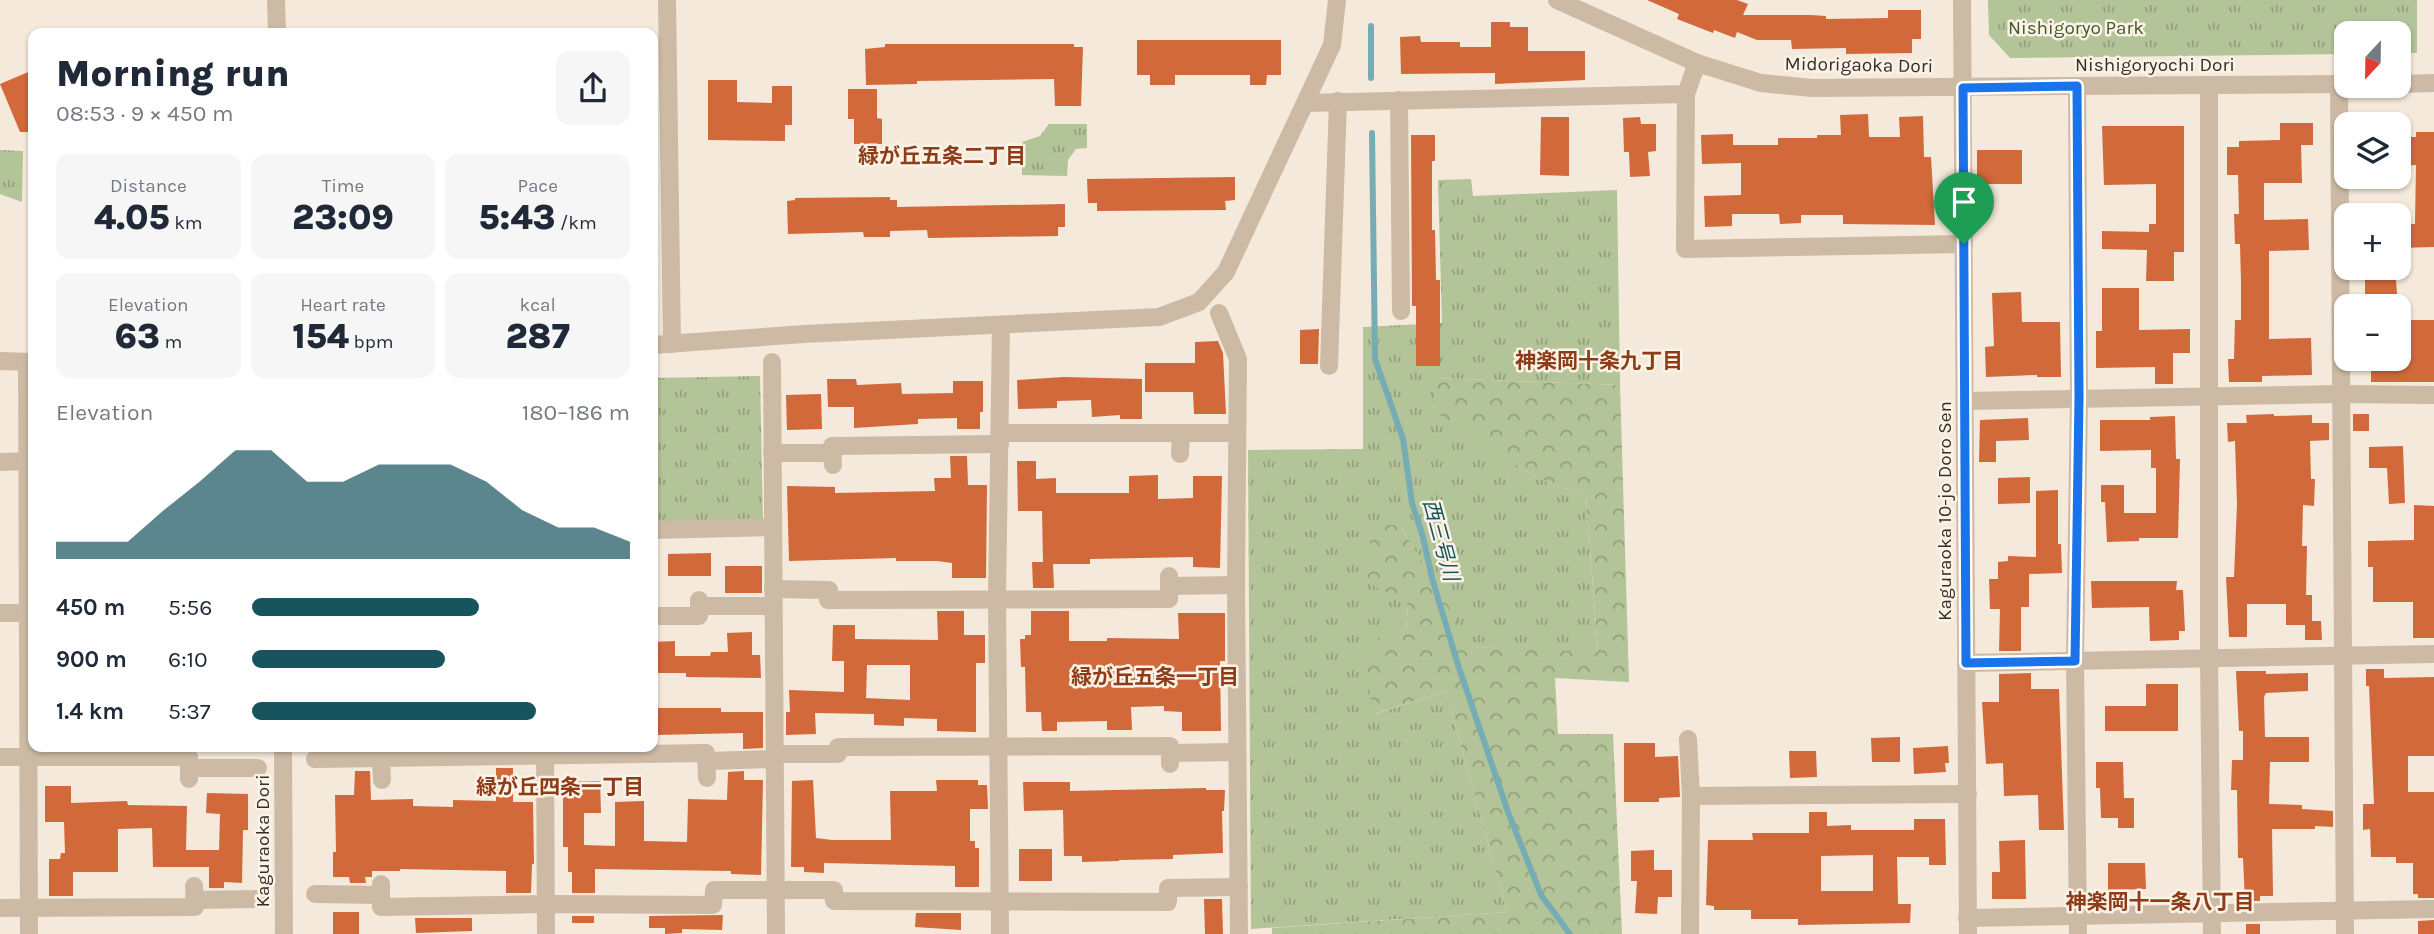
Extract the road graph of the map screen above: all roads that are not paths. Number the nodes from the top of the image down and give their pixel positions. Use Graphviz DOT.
graph roads {
  1 [pos="276,0"];
  2 [pos="667,0"];
  3 [pos="1337,0"];
  4 [pos="1557,0"];
  5 [pos="1962,0"];
  6 [pos="277,28"];
  7 [pos="1697,63"];
  8 [pos="2434,83"];
  9 [pos="2412,84"];
  10 [pos="2209,85"];
  11 [pos="2334,85"];
  12 [pos="2077,86"];
  13 [pos="1963,88"];
  14 [pos="1686,94"];
  15 [pos="2343,98"];
  16 [pos="1399,100"];
  17 [pos="1338,102"];
  18 [pos="1306,103"];
  19 [pos="1964,244"];
  20 [pos="1401,311"];
  21 [pos="1219,313"];
  22 [pos="1001,325"];
  23 [pos="672,344"];
  24 [pos="658,345"];
  25 [pos="0,361"];
  26 [pos="28,362"];
  27 [pos="772,362"];
  28 [pos="1329,366"];
  29 [pos="2341,394"];
  30 [pos="2434,395"];
  31 [pos="2209,396"];
  32 [pos="2079,398"];
  33 [pos="1965,401"];
  34 [pos="1181,433"];
  35 [pos="1237,433"];
  36 [pos="1000,438"];
  37 [pos="772,453"];
  38 [pos="1180,454"];
  39 [pos="0,461"];
  40 [pos="28,461"];
  41 [pos="773,527"];
  42 [pos="658,530"];
  43 [pos="1236,585"];
  44 [pos="773,598"];
  45 [pos="997,599"];
  46 [pos="0,613"];
  47 [pos="28,613"];
  48 [pos="658,616"];
  49 [pos="2434,654"];
  50 [pos="2342,656"];
  51 [pos="2209,659"];
  52 [pos="2075,661"];
  53 [pos="1966,663"];
  54 [pos="1688,739"];
  55 [pos="998,747"];
  56 [pos="28,752"];
  57 [pos="283,752"];
  58 [pos="522,752"];
  59 [pos="545,752"];
  60 [pos="626,752"];
  61 [pos="1237,752"];
  62 [pos="0,757"];
  63 [pos="28,757"];
  64 [pos="774,757"];
  65 [pos="381,758"];
  66 [pos="315,760"];
  67 [pos="258,768"];
  68 [pos="382,780"];
  69 [pos="1968,794"];
  70 [pos="1691,796"];
  71 [pos="1239,887"];
  72 [pos="775,890"];
  73 [pos="316,894"];
  74 [pos="257,899"];
  75 [pos="1000,902"];
  76 [pos="546,904"];
  77 [pos="29,907"];
  78 [pos="0,908"];
  79 [pos="2434,909"];
  80 [pos="2345,911"];
  81 [pos="2211,913"];
  82 [pos="2078,925"];
  83 [pos="1968,926"];
  84 [pos="29,934"];
  85 [pos="284,934"];
  86 [pos="546,934"];
  87 [pos="776,934"];
  88 [pos="1000,934"];
  89 [pos="1239,934"];
  90 [pos="1690,934"];
  91 [pos="2212,934"];
  92 [pos="2345,934"];
  1 -- 6 [label="street"];
  2 -- 23 [label="street"];
  3 -- 18 [label="street"];
  4 -- 7 [label="street, Midorigaoka Dori"];
  5 -- 13 [label="street"];
  7 -- 13 [label="street, Midorigaoka Dori"];
  7 -- 14 [label="street"];
  8 -- 9 [label="street"];
  10 -- 11 [label="street, Nishigoryochi Dori"];
  10 -- 12 [label="street, Nishigoryochi Dori"];
  10 -- 31 [label="street"];
  12 -- 13 [label="street, Nishigoryochi Dori"];
  12 -- 32 [label="street"];
  13 -- 19 [label="street, Kaguraoka 10-jo Doro Sen"];
  14 -- 16 [label="street"];
  14 -- 19 [label="street"];
  15 -- 29 [label="street"];
  16 -- 17 [label="street"];
  16 -- 20 [label="street"];
  17 -- 18 [label="street"];
  17 -- 28 [label="street"];
  18 -- 22 [label="street"];
  19 -- 33 [label="street, Kaguraoka 10-jo Doro Sen"];
  21 -- 35 [label="street"];
  22 -- 23 [label="street"];
  22 -- 36 [label="street"];
  23 -- 24 [label="street"];
  25 -- 26 [label="street"];
  27 -- 37 [label="street"];
  29 -- 30 [label="street"];
  29 -- 31 [label="street"];
  29 -- 50 [label="street"];
  31 -- 32 [label="street"];
  31 -- 51 [label="street"];
  32 -- 33 [label="street"];
  32 -- 52 [label="street"];
  33 -- 53 [label="street, Kaguraoka 10-jo Doro Sen"];
  34 -- 35 [label="street"];
  34 -- 36 [label="street"];
  34 -- 38 [label="street"];
  35 -- 43 [label="street"];
  36 -- 37 [label="street"];
  36 -- 45 [label="street"];
  37 -- 41 [label="street"];
  39 -- 40 [label="street"];
  41 -- 42 [label="street"];
  41 -- 44 [label="street"];
  43 -- 45 [label="street"];
  43 -- 61 [label="street"];
  44 -- 45 [label="street"];
  44 -- 48 [label="street"];
  44 -- 64 [label="street"];
  45 -- 55 [label="street"];
  46 -- 47 [label="street"];
  49 -- 50 [label="street"];
  50 -- 51 [label="street"];
  50 -- 80 [label="street"];
  51 -- 52 [label="street"];
  51 -- 81 [label="street"];
  52 -- 53 [label="street"];
  52 -- 82 [label="street"];
  53 -- 69 [label="street, Kaguraoka 10-jo Doro Sen"];
  54 -- 70 [label="street"];
  55 -- 61 [label="street"];
  55 -- 64 [label="street"];
  55 -- 75 [label="street"];
  56 -- 63 [label="street"];
  57 -- 85 [label="street, Kaguraoka Dori"];
  58 -- 65 [label="street"];
  59 -- 76 [label="street"];
  60 -- 64 [label="street"];
  61 -- 71 [label="street"];
  62 -- 63 [label="street"];
  63 -- 67 [label="street"];
  63 -- 77 [label="street"];
  64 -- 72 [label="street"];
  65 -- 66 [label="street"];
  65 -- 68 [label="street"];
  69 -- 70 [label="street"];
  69 -- 83 [label="street, Kaguraoka 10-jo Doro Sen"];
  70 -- 90 [label="street"];
  71 -- 75 [label="street"];
  71 -- 89 [label="street"];
  72 -- 75 [label="street"];
  72 -- 76 [label="street"];
  72 -- 87 [label="street"];
  73 -- 76 [label="street"];
  74 -- 77 [label="street"];
  75 -- 88 [label="street"];
  76 -- 86 [label="street"];
  77 -- 78 [label="street"];
  77 -- 84 [label="street"];
  79 -- 80 [label="street"];
  80 -- 81 [label="street"];
  80 -- 92 [label="street"];
  81 -- 82 [label="street"];
  81 -- 91 [label="street"];
  82 -- 83 [label="street"];
}
